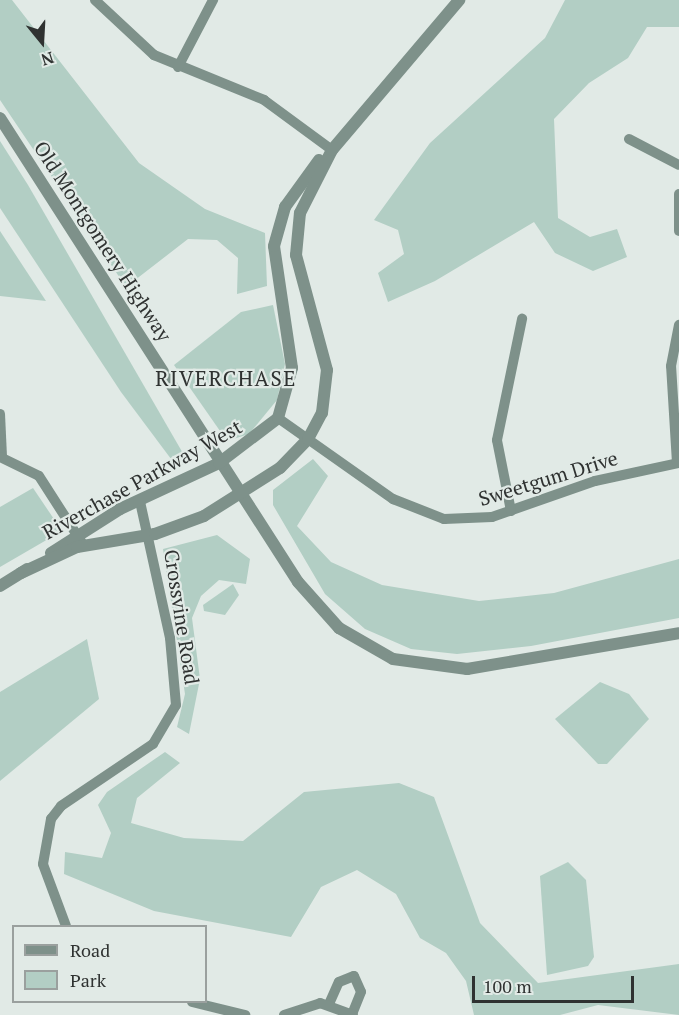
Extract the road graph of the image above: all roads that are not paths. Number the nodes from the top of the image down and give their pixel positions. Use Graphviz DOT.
graph roads {
  1 [pos="95,0"];
  2 [pos="213,0"];
  3 [pos="459,0"];
  4 [pos="178,67"];
  5 [pos="0,118"];
  6 [pos="628,139"];
  7 [pos="332,150"];
  8 [pos="679,165"];
  9 [pos="679,194"];
  10 [pos="679,231"];
  11 [pos="522,319"];
  12 [pos="679,325"];
  13 [pos="0,414"];
  14 [pos="278,418"];
  15 [pos="308,439"];
  16 [pos="1,457"];
  17 [pos="219,463"];
  18 [pos="678,463"];
  19 [pos="241,496"];
  20 [pos="140,501"];
  21 [pos="511,511"];
  22 [pos="150,535"];
  23 [pos="80,540"];
  24 [pos="0,586"];
  25 [pos="679,633"];
  26 [pos="65,925"];
  27 [pos="196,1003"];
  28 [pos="329,1004"];
  29 [pos="353,1014"];
  30 [pos="244,1015"];
  31 [pos="284,1015"];
  1 -- 4 [label="street"];
  2 -- 4 [label="street"];
  3 -- 7 [label="street, Riverchase Parkway West"];
  4 -- 7 [label="street"];
  5 -- 17 [label="street, Old Montgomery Highway"];
  6 -- 8 [label="street"];
  7 -- 14 [label="street, Riverchase Parkway West"];
  7 -- 15 [label="street, Riverchase Parkway West"];
  9 -- 10 [label="street"];
  11 -- 21 [label="street"];
  12 -- 18 [label="street"];
  13 -- 16 [label="street"];
  14 -- 15 [label="street, Sweetgum Drive"];
  14 -- 17 [label="street, Riverchase Parkway West"];
  15 -- 19 [label="street, Riverchase Parkway West"];
  15 -- 21 [label="street, Sweetgum Drive"];
  16 -- 23 [label="street"];
  17 -- 19 [label="street, Old Montgomery Highway"];
  17 -- 20 [label="street, Riverchase Parkway West"];
  18 -- 21 [label="street, Sweetgum Drive"];
  19 -- 22 [label="street, Riverchase Parkway West"];
  19 -- 25 [label="street, Old Montgomery Highway"];
  20 -- 22 [label="street, Crossvine Road"];
  20 -- 23 [label="street, Riverchase Parkway West"];
  22 -- 23 [label="street, Riverchase Parkway West"];
  22 -- 26 [label="street, Crossvine Road"];
  23 -- 24 [label="street, Riverchase Parkway West"];
  27 -- 30 [label="street"];
  28 -- 29 [label="street"];
  28 -- 29 [label="street"];
  28 -- 31 [label="street"];
}
